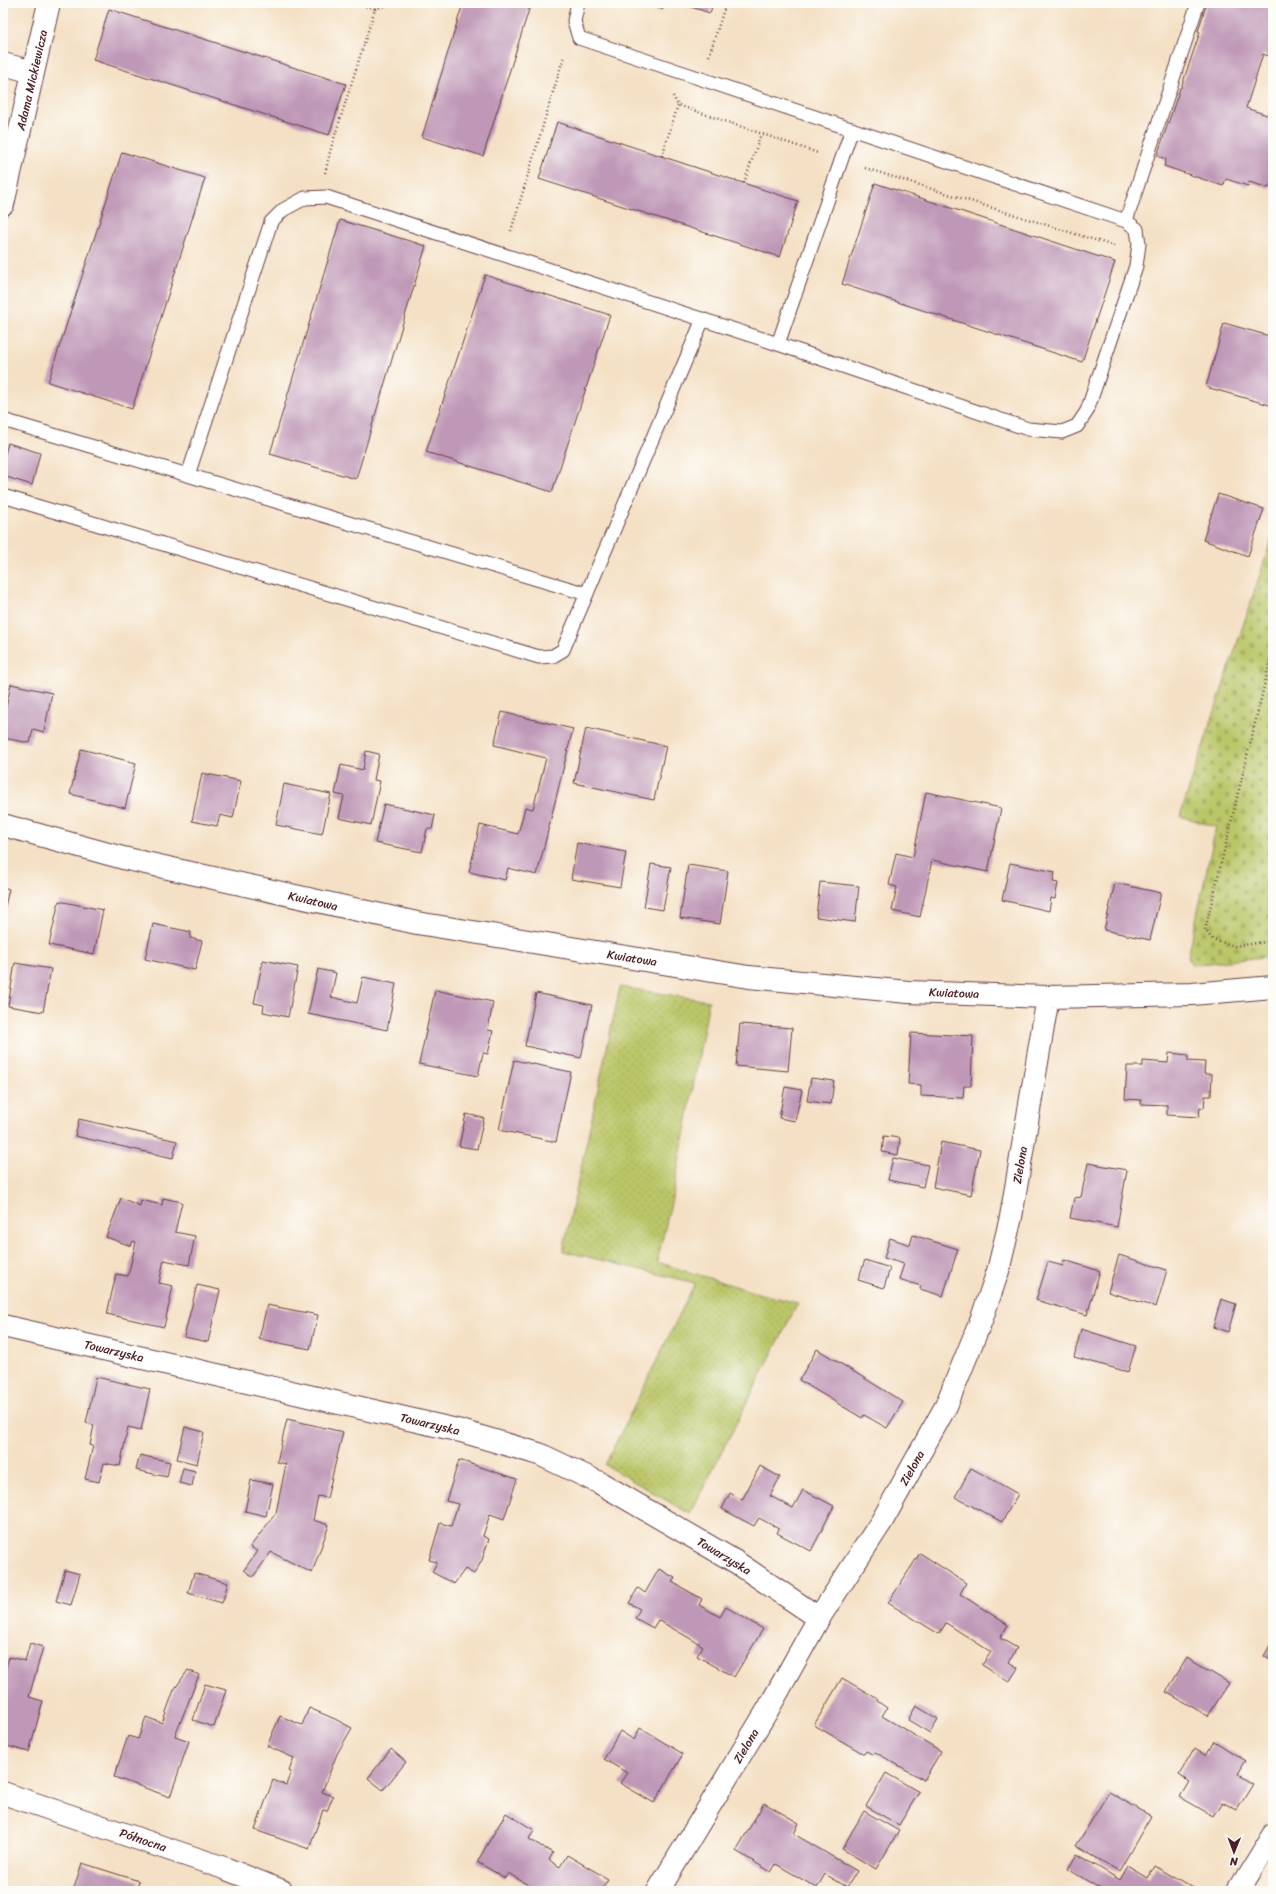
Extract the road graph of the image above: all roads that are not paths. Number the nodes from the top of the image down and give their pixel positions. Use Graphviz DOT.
graph roads {
  1 [pos="49,3"];
  2 [pos="578,3"];
  3 [pos="1198,3"];
  4 [pos="3,64"];
  5 [pos="34,72"];
  6 [pos="852,129"];
  7 [pos="3,204"];
  8 [pos="1126,221"];
  9 [pos="703,319"];
  10 [pos="778,344"];
  11 [pos="3,420"];
  12 [pos="188,475"];
  13 [pos="3,496"];
  14 [pos="587,594"];
  15 [pos="3,825"];
  16 [pos="1273,987"];
  17 [pos="1048,997"];
  18 [pos="3,1326"];
  19 [pos="819,1618"];
  20 [pos="3,1794"];
  21 [pos="1273,1834"];
  22 [pos="282,1891"];
  23 [pos="658,1891"];
  24 [pos="1238,1891"];
  1 -- 5 [label="street, Adama Mickiewicza"];
  2 -- 6 [label="lane"];
  3 -- 8 [label="lane"];
  4 -- 5 [label="street"];
  5 -- 7 [label="street, Adama Mickiewicza"];
  6 -- 8 [label="lane"];
  6 -- 10 [label="lane"];
  8 -- 10 [label="lane"];
  9 -- 10 [label="lane"];
  9 -- 12 [label="lane"];
  9 -- 14 [label="lane"];
  11 -- 12 [label="lane"];
  12 -- 14 [label="lane"];
  13 -- 14 [label="lane"];
  15 -- 17 [label="street, Kwiatowa"];
  16 -- 17 [label="street, Kwiatowa"];
  17 -- 19 [label="street, Zielona"];
  18 -- 19 [label="street, Towarzyska"];
  19 -- 23 [label="street, Zielona"];
  20 -- 22 [label="street, Północna"];
  21 -- 24 [label="street"];
}
